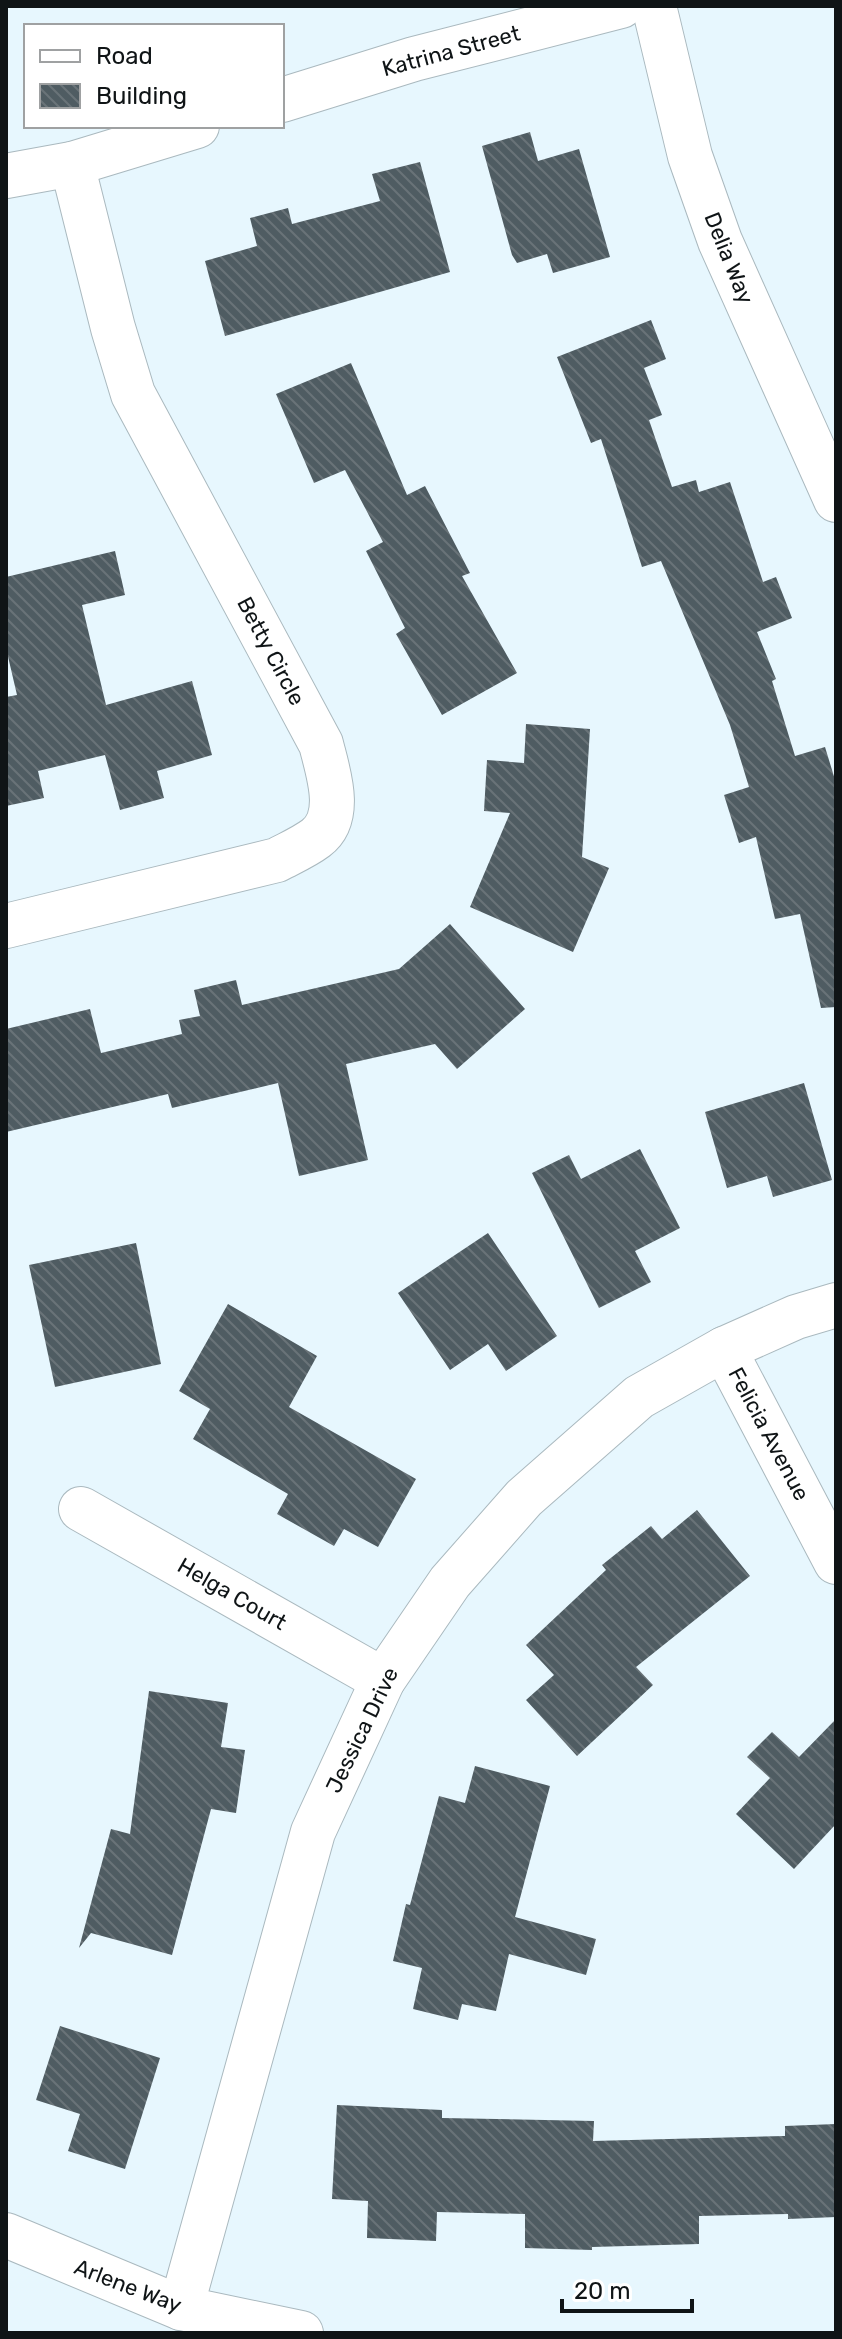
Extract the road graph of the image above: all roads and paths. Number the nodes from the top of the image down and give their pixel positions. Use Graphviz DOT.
graph roads {
  1 [pos="621,6"];
  2 [pos="654,6"];
  3 [pos="284,99"];
  4 [pos="190,128"];
  5 [pos="72,164"];
  6 [pos="6,176"];
  7 [pos="836,500"];
  8 [pos="6,926"];
  9 [pos="836,1305"];
  10 [pos="724,1349"];
  11 [pos="81,1509"];
  12 [pos="836,1562"];
  13 [pos="383,1680"];
  14 [pos="6,2235"];
  15 [pos="181,2308"];
  16 [pos="301,2333"];
  1 -- 3 [label="street, Katrina Street"];
  2 -- 7 [label="street, Delia Way"];
  4 -- 5 [label="street"];
  5 -- 6 [label="street"];
  5 -- 8 [label="street, Betty Circle"];
  9 -- 10 [label="street, Jessica Drive"];
  10 -- 12 [label="street, Felicia Avenue"];
  10 -- 13 [label="street, Jessica Drive"];
  11 -- 13 [label="street, Helga Court"];
  13 -- 15 [label="street, Jessica Drive"];
  14 -- 15 [label="street, Arlene Way"];
  15 -- 16 [label="street, Arlene Way"];
}
